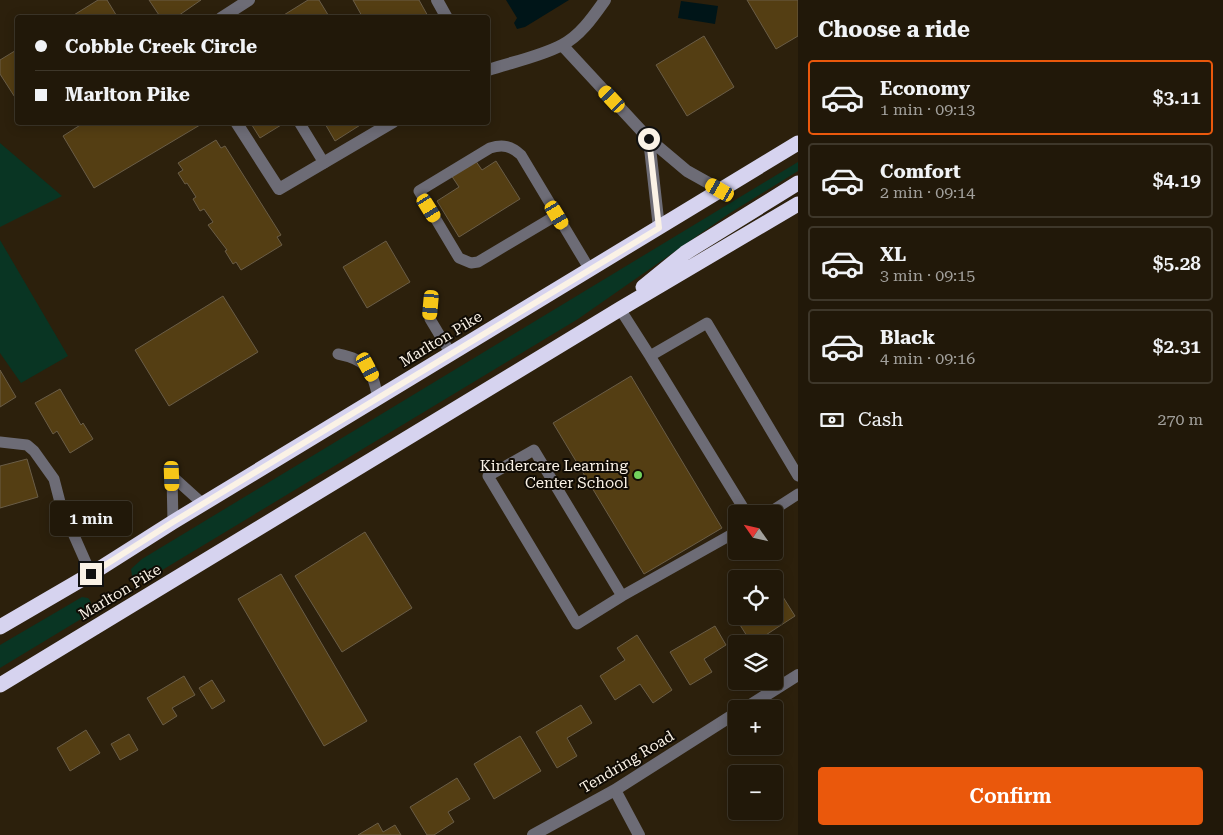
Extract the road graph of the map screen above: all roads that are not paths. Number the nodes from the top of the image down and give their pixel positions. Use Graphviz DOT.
graph roads {
  1 [pos="250,0"];
  2 [pos="437,0"];
  3 [pos="605,0"];
  4 [pos="230,15"];
  5 [pos="445,15"];
  6 [pos="562,45"];
  7 [pos="490,69"];
  8 [pos="238,125"];
  9 [pos="301,125"];
  10 [pos="388,125"];
  11 [pos="649,139"];
  12 [pos="798,143"];
  13 [pos="324,163"];
  14 [pos="798,183"];
  15 [pos="720,190"];
  16 [pos="798,204"];
  17 [pos="557,215"];
  18 [pos="659,228"];
  19 [pos="590,270"];
  20 [pos="431,305"];
  21 [pos="620,309"];
  22 [pos="338,354"];
  23 [pos="451,354"];
  24 [pos="650,356"];
  25 [pos="378,398"];
  26 [pos="0,442"];
  27 [pos="798,476"];
  28 [pos="798,494"];
  29 [pos="203,504"];
  30 [pos="741,505"];
  31 [pos="780,505"];
  32 [pos="173,522"];
  33 [pos="728,536"];
  34 [pos="91,574"];
  35 [pos="622,596"];
  36 [pos="4,621"];
  37 [pos="798,675"];
  38 [pos="0,685"];
  39 [pos="758,700"];
  40 [pos="728,719"];
  41 [pos="615,790"];
  42 [pos="533,835"];
  43 [pos="639,835"];
  1 -- 4 [label="street"];
  2 -- 5 [label="street"];
  3 -- 6 [label="street"];
  6 -- 7 [label="street"];
  6 -- 11 [label="street"];
  8 -- 13 [label="street"];
  9 -- 13 [label="lane"];
  10 -- 13 [label="street"];
  11 -- 15 [label="street"];
  11 -- 18 [label="street"];
  12 -- 15 [label="highway, Marlton Pike"];
  14 -- 21 [label="highway"];
  15 -- 18 [label="highway, Marlton Pike"];
  16 -- 21 [label="highway, Marlton Pike"];
  17 -- 17 [label="lane"];
  17 -- 19 [label="lane"];
  18 -- 19 [label="highway, Marlton Pike"];
  19 -- 23 [label="highway, Marlton Pike"];
  20 -- 23 [label="lane"];
  21 -- 24 [label="lane"];
  21 -- 38 [label="highway, Marlton Pike"];
  22 -- 25 [label="lane"];
  23 -- 25 [label="highway, Marlton Pike"];
  24 -- 27 [label="lane"];
  24 -- 30 [label="lane"];
  25 -- 29 [label="highway, Marlton Pike"];
  26 -- 34 [label="lane"];
  28 -- 31 [label="lane"];
  29 -- 32 [label="highway, Marlton Pike"];
  29 -- 32 [label="lane"];
  32 -- 34 [label="highway, Marlton Pike"];
  33 -- 35 [label="lane"];
  34 -- 36 [label="highway, Marlton Pike"];
  35 -- 35 [label="lane"];
  37 -- 39 [label="street"];
  40 -- 41 [label="street, Tendring Road"];
  41 -- 42 [label="street, Tendring Road"];
  41 -- 43 [label="street"];
}
